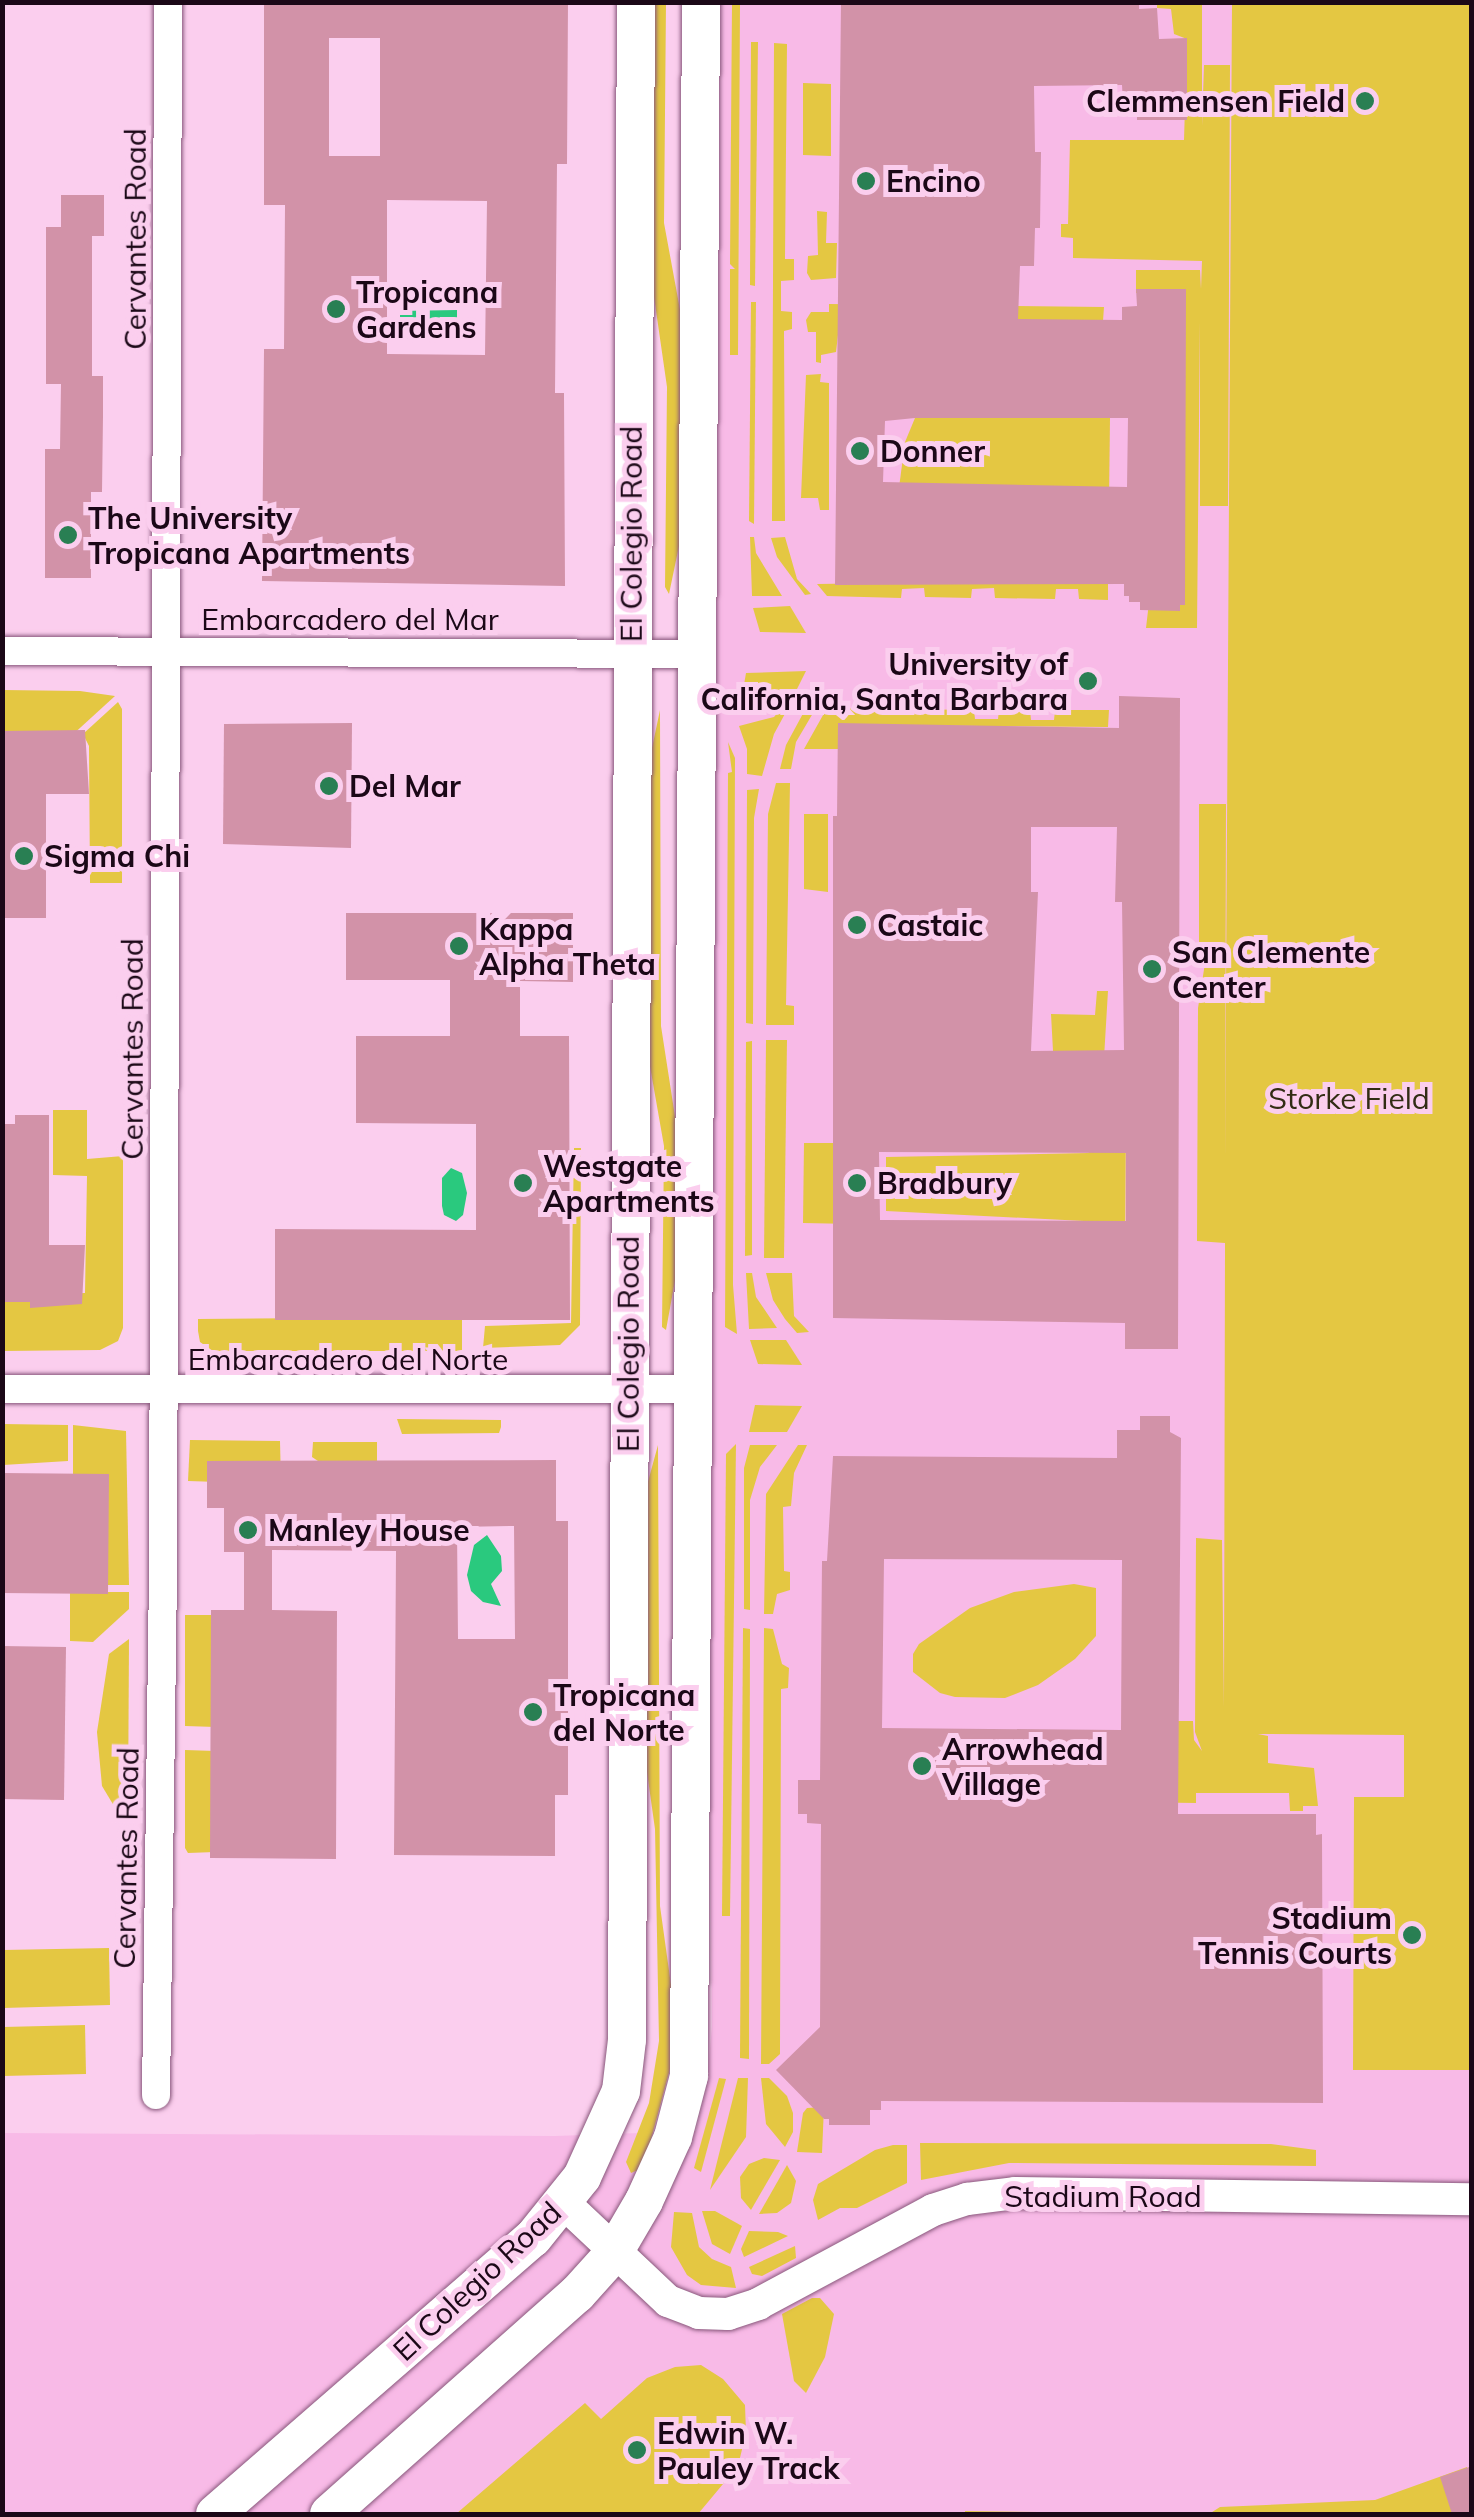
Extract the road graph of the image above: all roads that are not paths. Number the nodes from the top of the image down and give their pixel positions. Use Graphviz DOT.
graph roads {
  1 [pos="168,2"];
  2 [pos="636,2"];
  3 [pos="702,2"];
  4 [pos="2,650"];
  5 [pos="166,651"];
  6 [pos="630,652"];
  7 [pos="698,654"];
  8 [pos="2,1389"];
  9 [pos="694,1389"];
  10 [pos="164,1391"];
  11 [pos="627,1391"];
  12 [pos="156,2095"];
  13 [pos="1472,2199"];
  14 [pos="564,2203"];
  15 [pos="613,2254"];
  16 [pos="215,2514"];
  17 [pos="329,2514"];
  1 -- 5 [label="street, Cervantes Road"];
  2 -- 6 [label="main road, El Colegio Road"];
  3 -- 7 [label="main road"];
  4 -- 5 [label="street, Embarcadero del Mar"];
  5 -- 6 [label="street, Embarcadero del Mar"];
  5 -- 10 [label="street, Cervantes Road"];
  6 -- 7 [label="street, Embarcadero del Mar"];
  6 -- 11 [label="main road, El Colegio Road"];
  7 -- 9 [label="main road"];
  8 -- 10 [label="street, Embarcadero del Norte"];
  9 -- 11 [label="street, Embarcadero del Norte"];
  9 -- 15 [label="main road"];
  10 -- 11 [label="street, Embarcadero del Norte"];
  10 -- 12 [label="street, Cervantes Road"];
  11 -- 14 [label="main road, El Colegio Road"];
  13 -- 15 [label="street, Stadium Road"];
  14 -- 15 [label="street, Stadium Road"];
  14 -- 16 [label="main road, El Colegio Road"];
  15 -- 17 [label="main road"];
}
